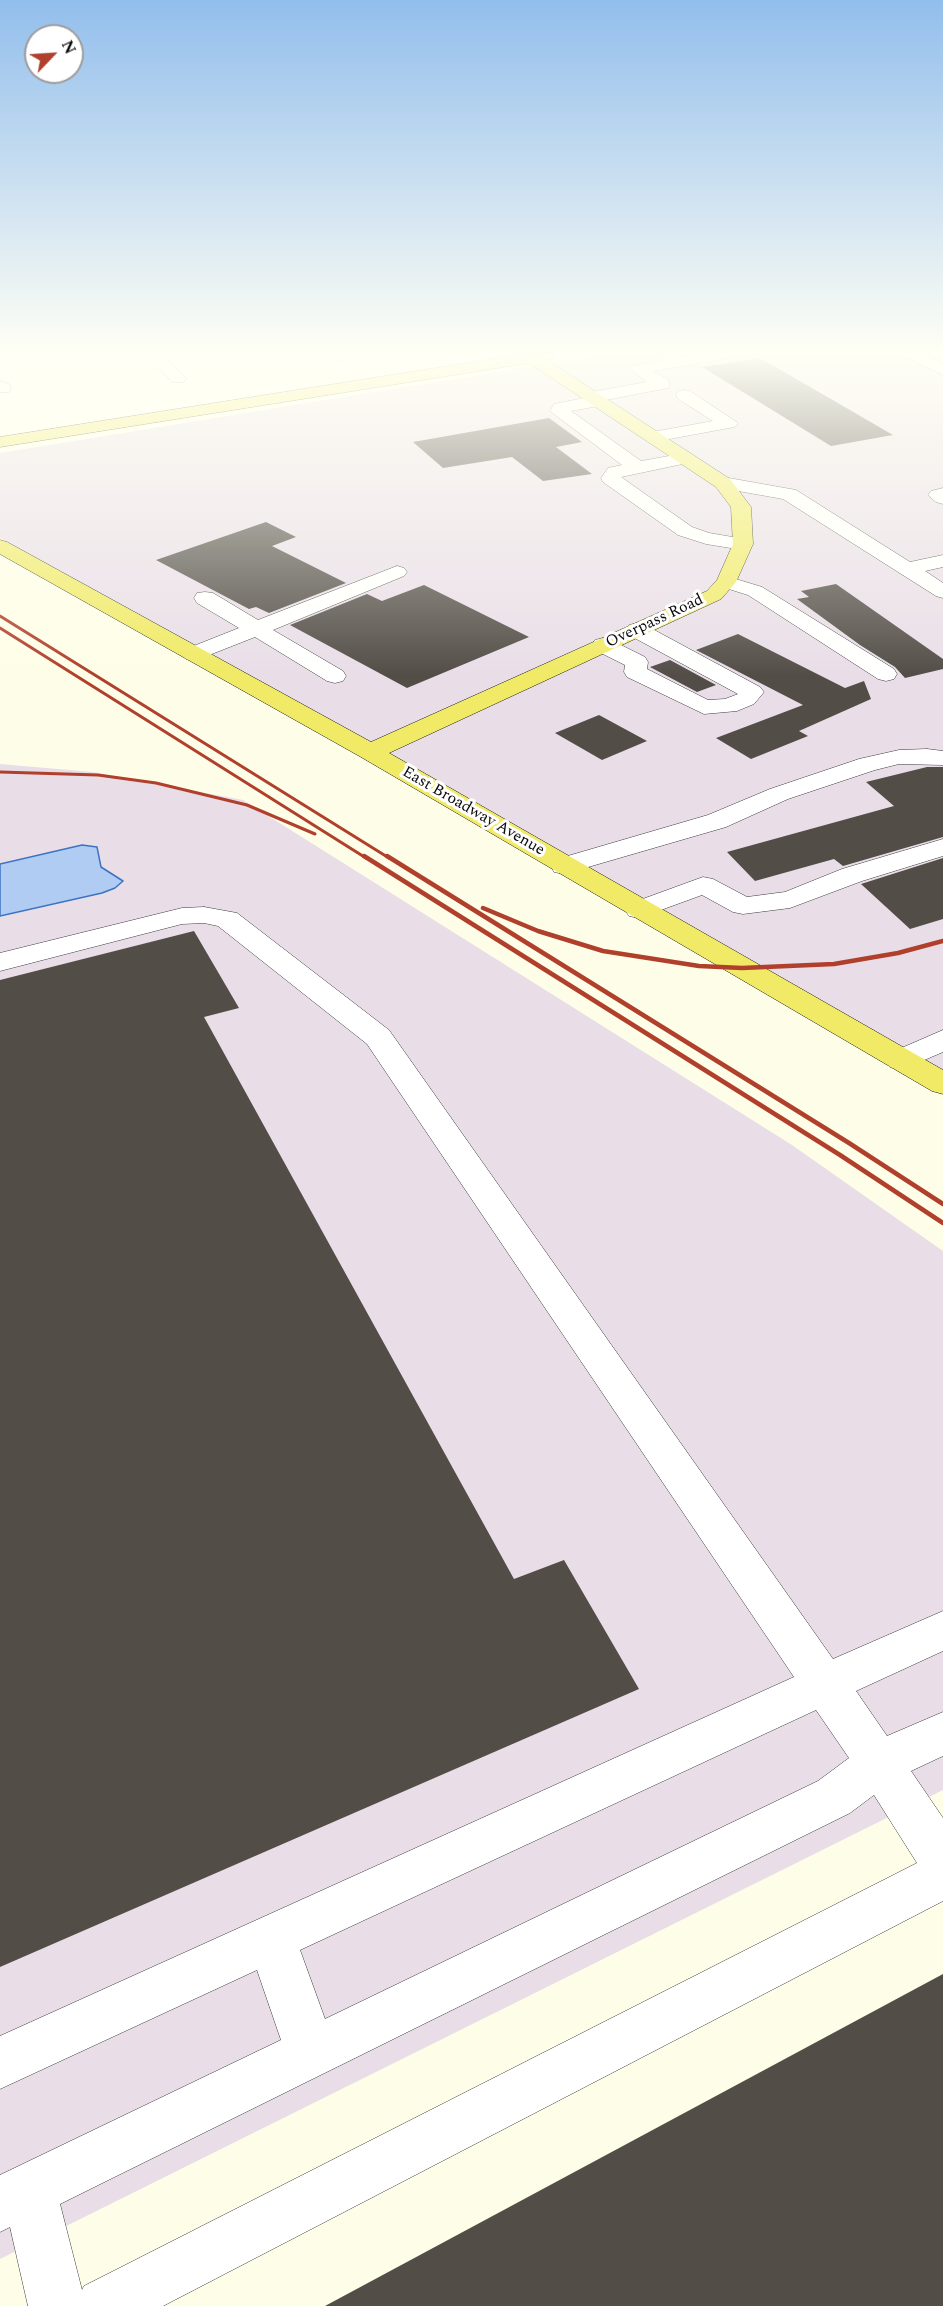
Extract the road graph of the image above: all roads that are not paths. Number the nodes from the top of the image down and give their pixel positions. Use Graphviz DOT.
graph roads {
  1 [pos="628,461"];
  2 [pos="673,461"];
  3 [pos="690,461"];
  4 [pos="638,468"];
  5 [pos="723,483"];
  6 [pos="743,544"];
  7 [pos="0,546"];
  8 [pos="943,561"];
  9 [pos="906,569"];
  10 [pos="397,572"];
  11 [pos="726,582"];
  12 [pos="943,592"];
  13 [pos="205,598"];
  14 [pos="255,629"];
  15 [pos="637,630"];
  16 [pos="603,645"];
  17 [pos="194,654"];
  18 [pos="886,674"];
  19 [pos="335,676"];
  20 [pos="370,752"];
  21 [pos="943,758"];
  22 [pos="943,847"];
  23 [pos="564,866"];
  24 [pos="639,910"];
  25 [pos="0,962"];
  26 [pos="943,1040"];
  27 [pos="901,1060"];
  28 [pos="943,1084"];
  29 [pos="943,1630"];
  30 [pos="824,1685"];
  31 [pos="943,1733"];
  32 [pos="879,1764"];
  33 [pos="943,1860"];
  34 [pos="943,1875"];
  35 [pos="271,1939"];
  36 [pos="311,2052"];
  37 [pos="0,2063"];
  38 [pos="14,2197"];
  39 [pos="57,2306"];
  40 [pos="104,2306"];
  1 -- 4 [label="street"];
  2 -- 4 [label="street"];
  3 -- 5 [label="main road, Overpass Road"];
  4 -- 6 [label="street"];
  5 -- 6 [label="main road, Overpass Road"];
  5 -- 9 [label="street"];
  6 -- 11 [label="main road, Overpass Road"];
  7 -- 17 [label="main road, East Broadway Avenue"];
  8 -- 9 [label="street"];
  9 -- 12 [label="street"];
  10 -- 14 [label="street"];
  11 -- 15 [label="main road, Overpass Road"];
  11 -- 18 [label="street"];
  13 -- 14 [label="street"];
  14 -- 17 [label="street"];
  14 -- 19 [label="street"];
  15 -- 16 [label="main road, Overpass Road"];
  15 -- 16 [label="street"];
  16 -- 20 [label="main road, Overpass Road"];
  17 -- 20 [label="main road, East Broadway Avenue"];
  20 -- 23 [label="main road, East Broadway Avenue"];
  21 -- 23 [label="street"];
  22 -- 24 [label="street"];
  23 -- 24 [label="main road, East Broadway Avenue"];
  24 -- 27 [label="main road, East Broadway Avenue"];
  25 -- 30 [label="street"];
  26 -- 27 [label="street"];
  27 -- 28 [label="main road, East Broadway Avenue"];
  29 -- 30 [label="street"];
  30 -- 32 [label="street"];
  30 -- 35 [label="street"];
  31 -- 32 [label="street"];
  32 -- 33 [label="street"];
  32 -- 36 [label="street"];
  34 -- 40 [label="street"];
  35 -- 36 [label="street"];
  35 -- 37 [label="street"];
  36 -- 38 [label="street"];
  38 -- 39 [label="street"];
}
